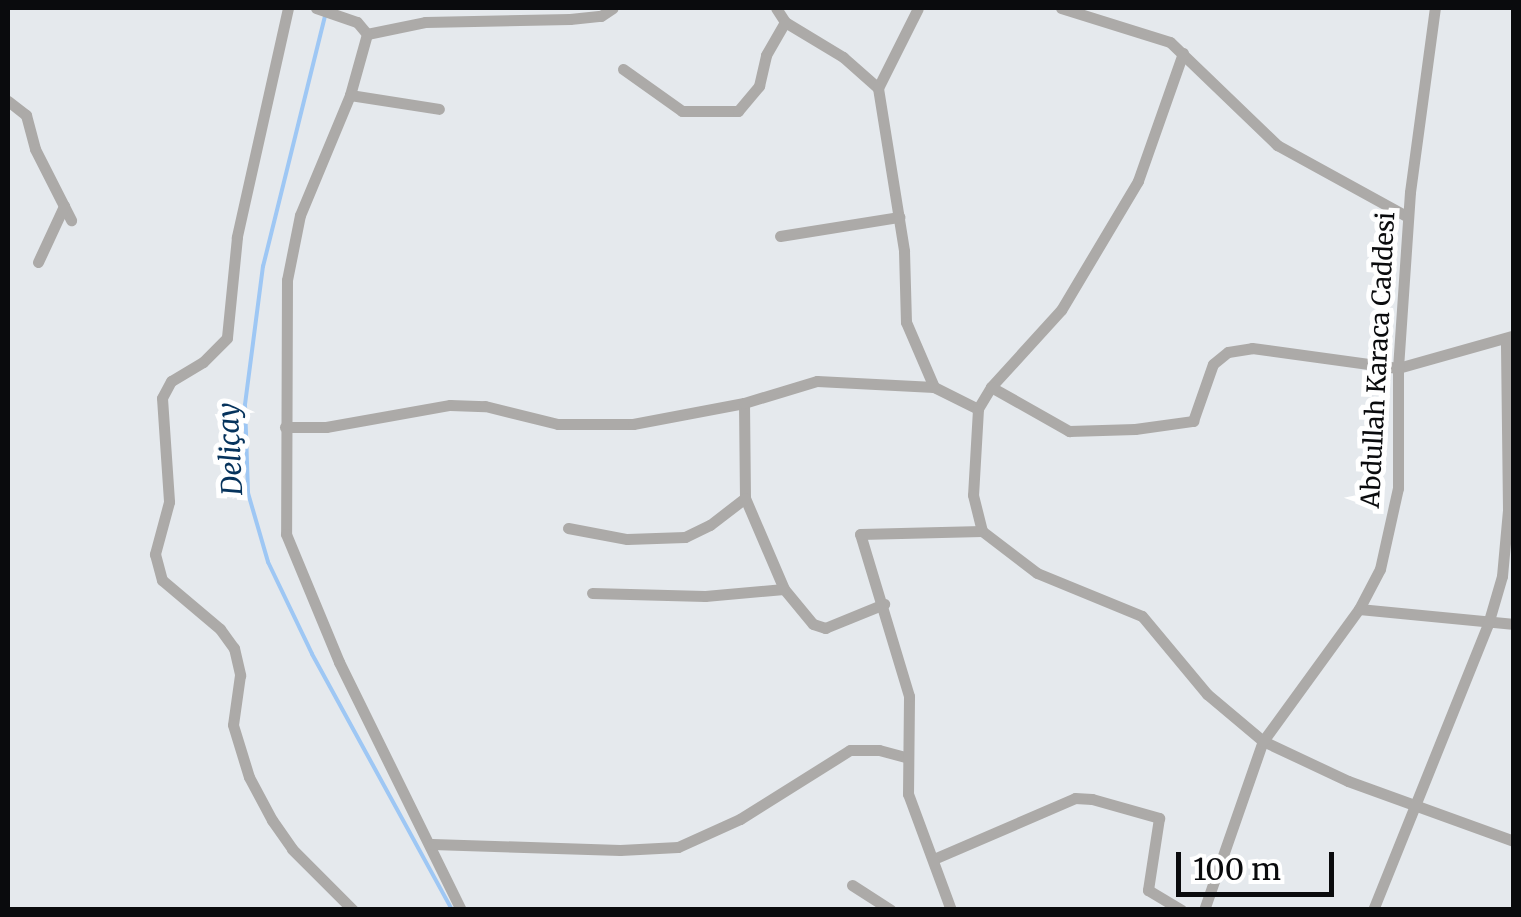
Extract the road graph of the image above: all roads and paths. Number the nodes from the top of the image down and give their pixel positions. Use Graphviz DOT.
graph roads {
  1 [pos="288,8"];
  2 [pos="316,8"];
  3 [pos="362,8"];
  4 [pos="613,8"];
  5 [pos="776,8"];
  6 [pos="918,8"];
  7 [pos="1061,8"];
  8 [pos="1435,8"];
  9 [pos="352,21"];
  10 [pos="784,22"];
  11 [pos="367,34"];
  12 [pos="1183,53"];
  13 [pos="624,68"];
  14 [pos="878,88"];
  15 [pos="350,95"];
  16 [pos="8,98"];
  17 [pos="439,109"];
  18 [pos="64,206"];
  19 [pos="899,217"];
  20 [pos="1408,217"];
  21 [pos="71,220"];
  22 [pos="780,236"];
  23 [pos="38,262"];
  24 [pos="1510,337"];
  25 [pos="1398,368"];
  26 [pos="991,386"];
  27 [pos="934,387"];
  28 [pos="744,403"];
  29 [pos="978,409"];
  30 [pos="285,427"];
  31 [pos="745,498"];
  32 [pos="568,528"];
  33 [pos="982,531"];
  34 [pos="784,590"];
  35 [pos="592,592"];
  36 [pos="884,604"];
  37 [pos="1359,610"];
  38 [pos="1488,624"];
  39 [pos="1514,624"];
  40 [pos="1263,741"];
  41 [pos="906,757"];
  42 [pos="1415,805"];
  43 [pos="1514,841"];
  44 [pos="432,844"];
  45 [pos="936,858"];
  46 [pos="852,885"];
  47 [pos="353,910"];
  48 [pos="461,910"];
  49 [pos="891,910"];
  50 [pos="952,910"];
  51 [pos="1181,910"];
  52 [pos="1204,910"];
  53 [pos="1373,910"];
  1 -- 47 [label="street"];
  2 -- 9 [label="street"];
  3 -- 9 [label="street"];
  4 -- 11 [label="street"];
  5 -- 10 [label="street"];
  6 -- 14 [label="street"];
  7 -- 12 [label="street"];
  8 -- 20 [label="street, Abdullah Karaca Caddesi"];
  9 -- 11 [label="street"];
  10 -- 13 [label="street"];
  10 -- 14 [label="street"];
  11 -- 15 [label="street"];
  12 -- 20 [label="street"];
  12 -- 26 [label="street"];
  14 -- 19 [label="street"];
  15 -- 17 [label="street"];
  15 -- 30 [label="street"];
  16 -- 18 [label="street"];
  18 -- 21 [label="street"];
  18 -- 23 [label="street"];
  19 -- 22 [label="street"];
  19 -- 27 [label="street"];
  20 -- 25 [label="street, Abdullah Karaca Caddesi"];
  24 -- 25 [label="street"];
  24 -- 38 [label="street"];
  25 -- 26 [label="street"];
  25 -- 37 [label="street, Abdullah Karaca Caddesi"];
  26 -- 29 [label="street"];
  27 -- 28 [label="street"];
  27 -- 29 [label="street"];
  28 -- 30 [label="street"];
  28 -- 31 [label="street"];
  29 -- 33 [label="street"];
  30 -- 44 [label="street"];
  31 -- 32 [label="street"];
  31 -- 34 [label="street"];
  33 -- 36 [label="street"];
  33 -- 40 [label="street"];
  34 -- 35 [label="street"];
  34 -- 36 [label="street"];
  36 -- 41 [label="street"];
  37 -- 38 [label="street"];
  37 -- 40 [label="street, Abdullah Karaca Caddesi"];
  38 -- 39 [label="street"];
  38 -- 42 [label="street"];
  40 -- 42 [label="street"];
  40 -- 52 [label="street, Abdullah Karaca Caddesi"];
  41 -- 44 [label="street"];
  41 -- 45 [label="street"];
  42 -- 43 [label="street"];
  42 -- 53 [label="street"];
  44 -- 48 [label="street"];
  45 -- 50 [label="street"];
  45 -- 51 [label="street"];
  46 -- 49 [label="street"];
}
